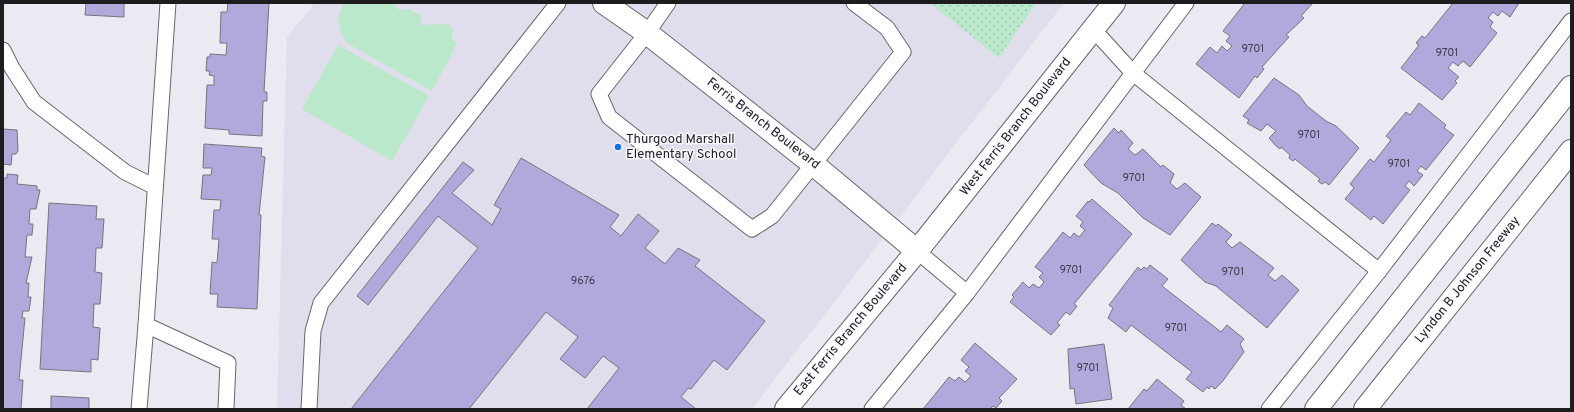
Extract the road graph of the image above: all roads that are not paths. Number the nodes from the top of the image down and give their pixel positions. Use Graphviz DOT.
graph roads {
  1 [pos="168,3"];
  2 [pos="558,3"];
  3 [pos="604,3"];
  4 [pos="668,3"];
  5 [pos="854,3"];
  6 [pos="1114,3"];
  7 [pos="1186,3"];
  8 [pos="1571,21"];
  9 [pos="1093,29"];
  10 [pos="647,33"];
  11 [pos="3,50"];
  12 [pos="1133,73"];
  13 [pos="1571,87"];
  14 [pos="1571,151"];
  15 [pos="813,164"];
  16 [pos="155,187"];
  17 [pos="917,251"];
  18 [pos="1380,271"];
  19 [pos="966,293"];
  20 [pos="146,325"];
  21 [pos="789,408"];
  22 [pos="139,409"];
  23 [pos="226,409"];
  24 [pos="309,409"];
  25 [pos="872,409"];
  26 [pos="1269,409"];
  27 [pos="1316,409"];
  28 [pos="1365,409"];
  1 -- 16 [label="lane"];
  2 -- 24 [label="lane"];
  3 -- 10 [label="main road, Ferris Branch Boulevard"];
  4 -- 10 [label="lane"];
  5 -- 15 [label="lane"];
  6 -- 9 [label="main road, West Ferris Branch Boulevard"];
  7 -- 12 [label="lane"];
  8 -- 18 [label="lane"];
  9 -- 12 [label="lane"];
  9 -- 17 [label="main road, West Ferris Branch Boulevard"];
  10 -- 15 [label="main road, Ferris Branch Boulevard"];
  10 -- 15 [label="lane"];
  11 -- 16 [label="lane"];
  12 -- 18 [label="lane"];
  12 -- 19 [label="lane"];
  13 -- 27 [label="main road"];
  14 -- 28 [label="main road, Lyndon B Johnson Freeway"];
  15 -- 17 [label="main road, Ferris Branch Boulevard"];
  16 -- 20 [label="lane"];
  17 -- 19 [label="lane"];
  17 -- 21 [label="main road, East Ferris Branch Boulevard"];
  18 -- 26 [label="lane"];
  19 -- 25 [label="lane"];
  20 -- 22 [label="lane"];
  20 -- 23 [label="lane"];
}
